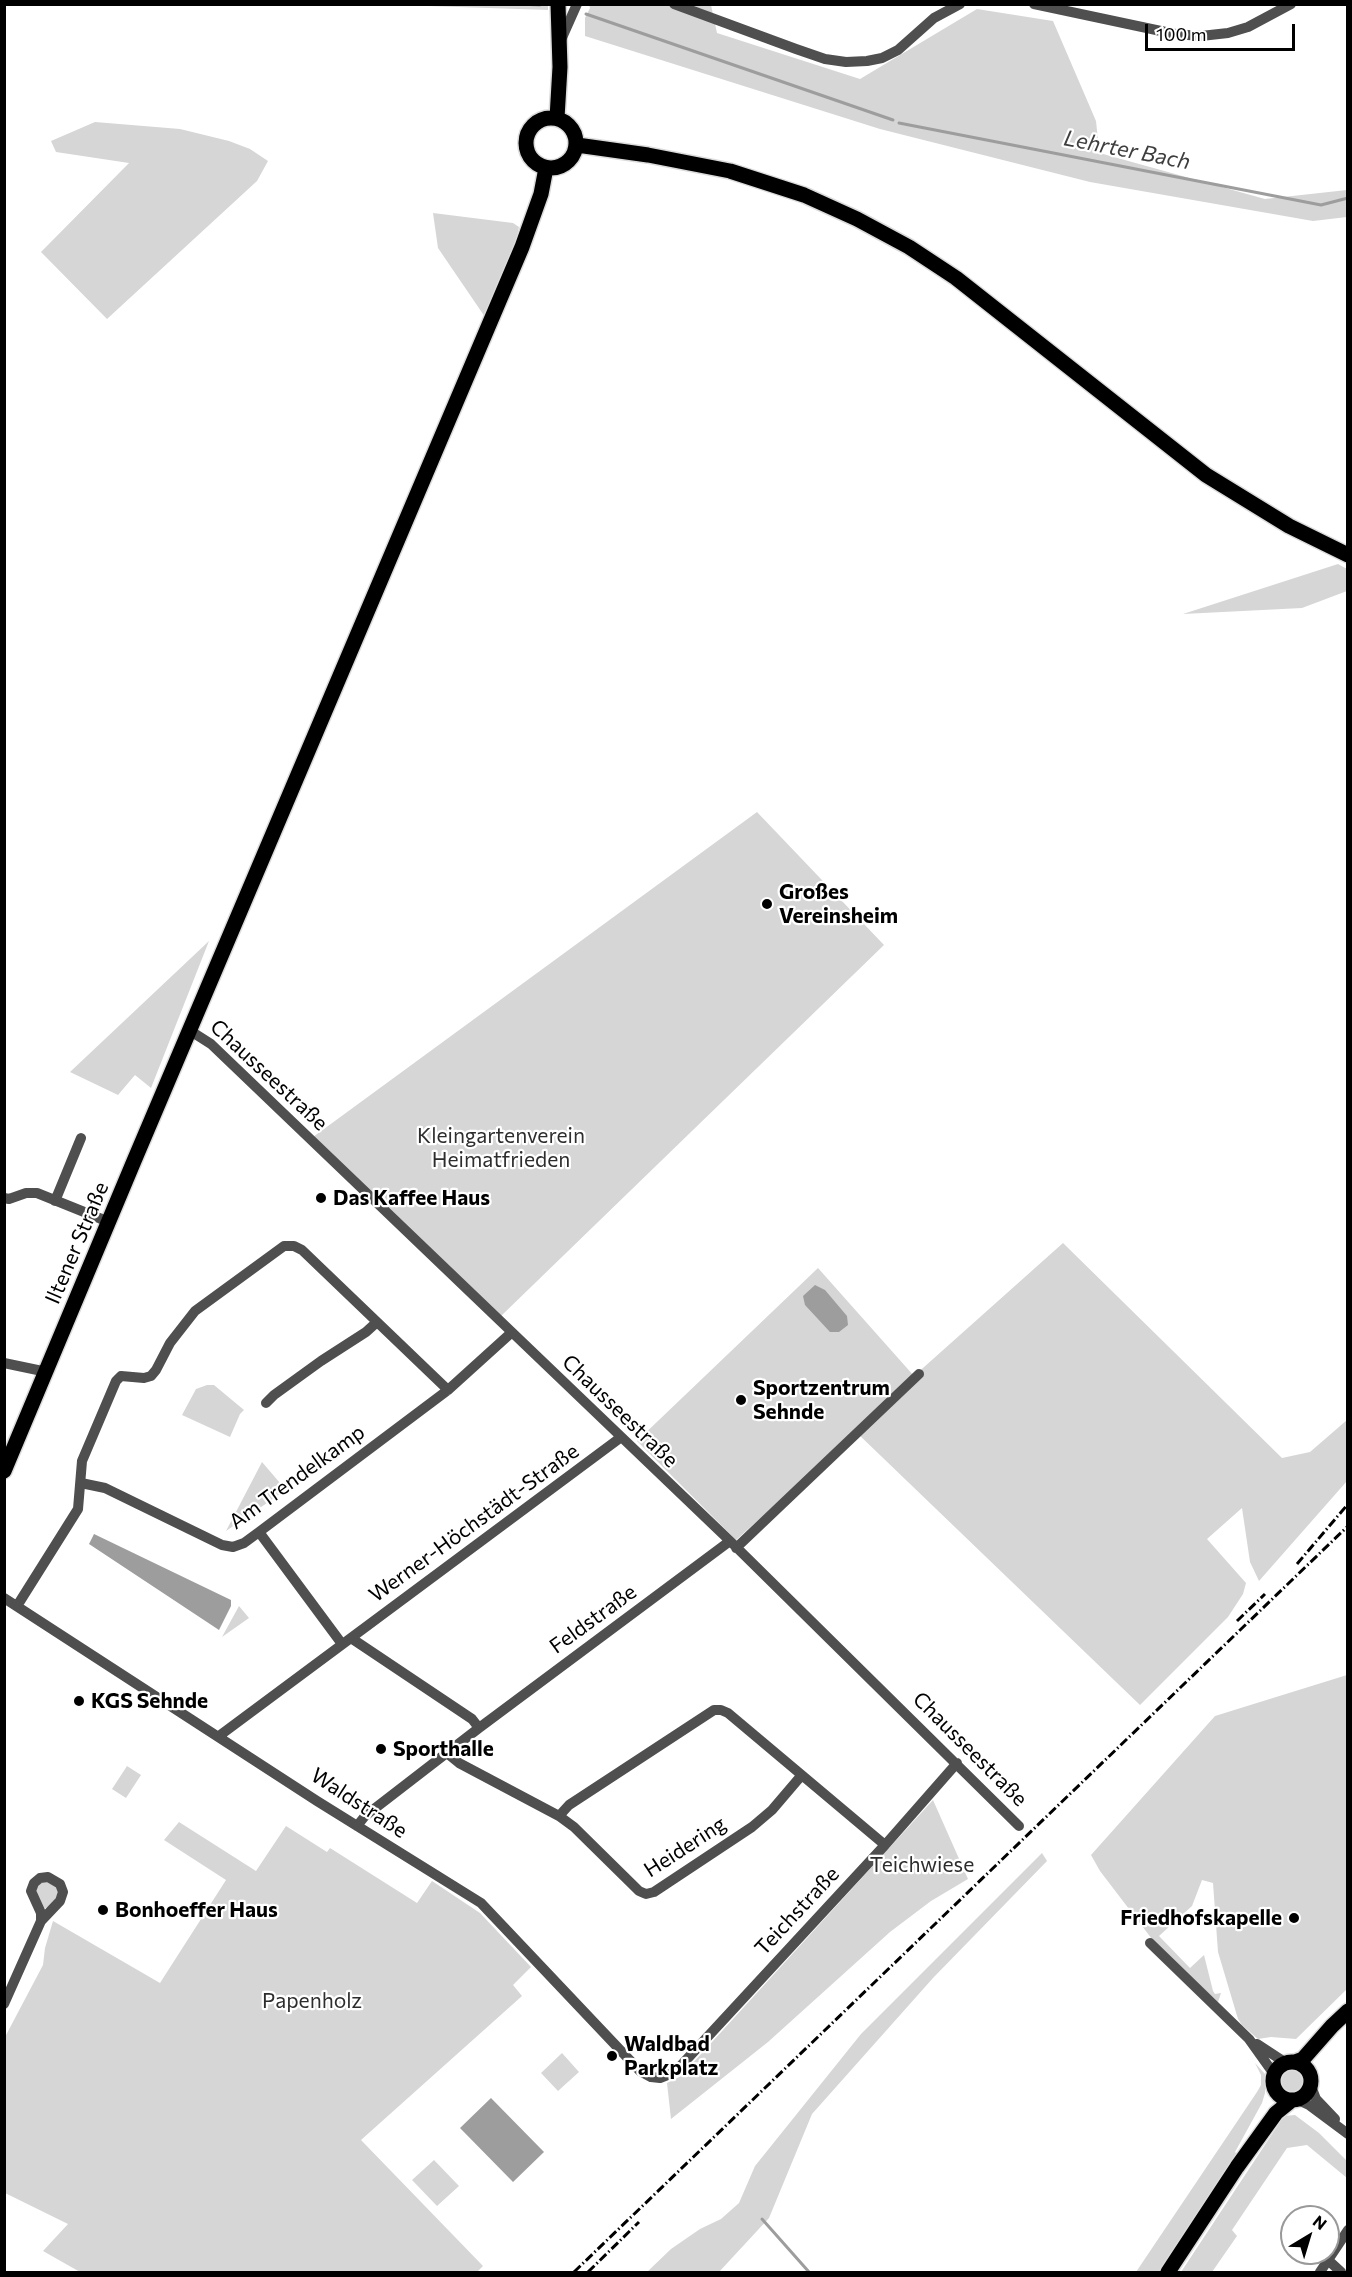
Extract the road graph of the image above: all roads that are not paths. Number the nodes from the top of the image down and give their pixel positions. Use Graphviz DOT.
graph roads {
  1 [pos="558,4"];
  2 [pos="576,4"];
  3 [pos="674,4"];
  4 [pos="960,4"];
  5 [pos="1034,4"];
  6 [pos="1291,4"];
  7 [pos="561,40"];
  8 [pos="557,118"];
  9 [pos="577,146"];
  10 [pos="546,168"];
  11 [pos="1347,555"];
  12 [pos="189,1030"];
  13 [pos="81,1138"];
  14 [pos="4,1198"];
  15 [pos="55,1201"];
  16 [pos="109,1222"];
  17 [pos="377,1322"];
  18 [pos="511,1333"];
  19 [pos="4,1363"];
  20 [pos="47,1372"];
  21 [pos="919,1374"];
  22 [pos="448,1390"];
  23 [pos="266,1403"];
  24 [pos="620,1438"];
  25 [pos="4,1471"];
  26 [pos="81,1482"];
  27 [pos="259,1532"];
  28 [pos="733,1545"];
  29 [pos="4,1598"];
  30 [pos="17,1606"];
  31 [pos="347,1641"];
  32 [pos="479,1728"];
  33 [pos="219,1736"];
  34 [pos="448,1754"];
  35 [pos="957,1763"];
  36 [pos="801,1776"];
  37 [pos="560,1816"];
  38 [pos="357,1826"];
  39 [pos="1020,1826"];
  40 [pos="885,1845"];
  41 [pos="41,1921"];
  42 [pos="1150,1943"];
  43 [pos="4,2004"];
  44 [pos="1347,2011"];
  45 [pos="1347,2016"];
  46 [pos="1249,2039"];
  47 [pos="1291,2062"];
  48 [pos="1274,2074"];
  49 [pos="660,2078"];
  50 [pos="1311,2080"];
  51 [pos="1275,2090"];
  52 [pos="1295,2100"];
  53 [pos="1347,2134"];
  54 [pos="1237,2167"];
  55 [pos="1168,2272"];
  1 -- 7 [label="main road"];
  2 -- 7 [label="street"];
  3 -- 4 [label="street"];
  5 -- 6 [label="street"];
  7 -- 8 [label="main road"];
  8 -- 9 [label="main road"];
  8 -- 10 [label="main road"];
  9 -- 10 [label="main road"];
  9 -- 11 [label="main road"];
  10 -- 12 [label="main road, Iltener Straße"];
  12 -- 16 [label="main road, Iltener Straße"];
  12 -- 18 [label="street, Chausseestraße"];
  13 -- 15 [label="street"];
  14 -- 15 [label="street"];
  15 -- 16 [label="street"];
  16 -- 20 [label="main road, Iltener Straße"];
  17 -- 22 [label="street"];
  17 -- 23 [label="street"];
  17 -- 26 [label="street"];
  18 -- 22 [label="street, Am Trendelkamp"];
  18 -- 24 [label="street, Chausseestraße"];
  19 -- 20 [label="street"];
  20 -- 25 [label="main road, Iltener Straße"];
  21 -- 28 [label="street, Feldstraße"];
  22 -- 27 [label="street, Am Trendelkamp"];
  24 -- 28 [label="street, Chausseestraße"];
  24 -- 31 [label="street, Werner-Höchstädt-Straße"];
  26 -- 27 [label="street, Am Trendelkamp"];
  26 -- 30 [label="street"];
  27 -- 31 [label="street"];
  28 -- 32 [label="street, Feldstraße"];
  28 -- 35 [label="street, Chausseestraße"];
  29 -- 30 [label="street, Waldstraße"];
  30 -- 33 [label="street, Waldstraße"];
  31 -- 32 [label="street"];
  31 -- 33 [label="street, Werner-Höchstädt-Straße"];
  32 -- 34 [label="street, Feldstraße"];
  33 -- 38 [label="street, Waldstraße"];
  34 -- 37 [label="street, Heidering"];
  34 -- 38 [label="street, Feldstraße"];
  35 -- 39 [label="street, Chausseestraße"];
  35 -- 40 [label="street, Teichstraße"];
  36 -- 37 [label="street"];
  36 -- 37 [label="street, Heidering"];
  36 -- 40 [label="street"];
  38 -- 49 [label="street, Waldstraße"];
  40 -- 49 [label="street, Teichstraße"];
  41 -- 43 [label="street"];
  42 -- 46 [label="street"];
  44 -- 47 [label="main road"];
  45 -- 50 [label="main road"];
  46 -- 47 [label="street"];
  46 -- 48 [label="street"];
  47 -- 48 [label="main road"];
  47 -- 50 [label="main road"];
  48 -- 51 [label="main road"];
  50 -- 52 [label="main road"];
  50 -- 53 [label="street"];
  51 -- 52 [label="main road"];
  51 -- 54 [label="main road"];
  52 -- 53 [label="street"];
  52 -- 54 [label="main road"];
  54 -- 55 [label="main road"];
}
